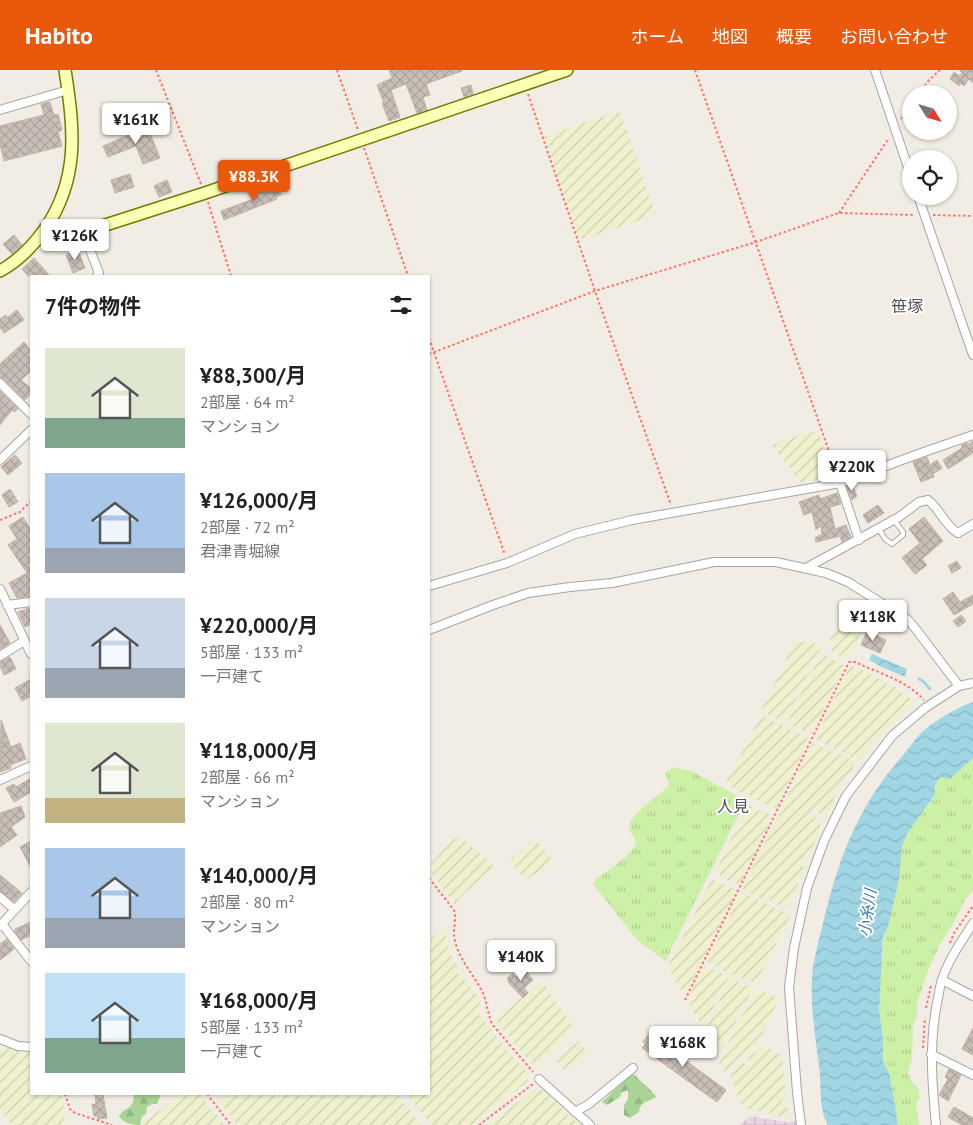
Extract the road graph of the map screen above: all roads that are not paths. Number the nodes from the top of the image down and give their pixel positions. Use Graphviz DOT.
graph roads {
  1 [pos="65,70"];
  2 [pos="567,70"];
  3 [pos="875,70"];
  4 [pos="68,90"];
  5 [pos="0,110"];
  6 [pos="903,150"];
  7 [pos="921,205"];
  8 [pos="83,232"];
  9 [pos="40,236"];
  10 [pos="0,270"];
  11 [pos="98,275"];
  12 [pos="973,355"];
  13 [pos="0,383"];
  14 [pos="30,413"];
  15 [pos="30,431"];
  16 [pos="973,436"];
  17 [pos="0,460"];
  18 [pos="840,483"];
  19 [pos="894,520"];
  20 [pos="973,524"];
  21 [pos="879,528"];
  22 [pos="859,540"];
  23 [pos="806,568"];
  24 [pos="430,586"];
  25 [pos="0,589"];
  26 [pos="30,602"];
  27 [pos="8,605"];
  28 [pos="430,630"];
  29 [pos="24,642"];
  30 [pos="30,652"];
  31 [pos="0,656"];
  32 [pos="973,683"];
  33 [pos="959,686"];
  34 [pos="30,766"];
  35 [pos="0,780"];
  36 [pos="30,893"];
  37 [pos="0,897"];
  38 [pos="14,909"];
  39 [pos="973,923"];
  40 [pos="1,925"];
  41 [pos="30,960"];
  42 [pos="942,980"];
  43 [pos="973,996"];
  44 [pos="0,1039"];
  45 [pos="30,1047"];
  46 [pos="931,1054"];
  47 [pos="633,1068"];
  48 [pos="973,1075"];
  49 [pos="539,1079"];
  50 [pos="575,1112"];
  51 [pos="590,1125"];
  52 [pos="801,1125"];
  53 [pos="936,1125"];
  1 -- 4 [label="street"];
  2 -- 8 [label="street"];
  3 -- 6 [label="street"];
  4 -- 5 [label="street"];
  4 -- 9 [label="street"];
  7 -- 12 [label="street"];
  8 -- 9 [label="street"];
  8 -- 11 [label="street"];
  9 -- 10 [label="street"];
  13 -- 14 [label="street"];
  15 -- 17 [label="street"];
  16 -- 18 [label="street"];
  18 -- 22 [label="street"];
  18 -- 24 [label="street"];
  19 -- 20 [label="street"];
  19 -- 21 [label="street"];
  19 -- 21 [label="lane"];
  21 -- 22 [label="street"];
  22 -- 23 [label="street"];
  23 -- 28 [label="street"];
  23 -- 33 [label="street"];
  25 -- 27 [label="street"];
  26 -- 27 [label="street"];
  27 -- 29 [label="street"];
  29 -- 30 [label="street"];
  29 -- 31 [label="street"];
  32 -- 33 [label="street"];
  33 -- 52 [label="street"];
  34 -- 35 [label="street"];
  36 -- 38 [label="street"];
  37 -- 38 [label="street"];
  38 -- 40 [label="street"];
  39 -- 42 [label="street"];
  40 -- 41 [label="street"];
  42 -- 43 [label="street"];
  42 -- 46 [label="street"];
  44 -- 45 [label="street"];
  46 -- 48 [label="street"];
  46 -- 53 [label="street"];
  47 -- 50 [label="street"];
  49 -- 50 [label="street"];
  50 -- 51 [label="street"];
}
